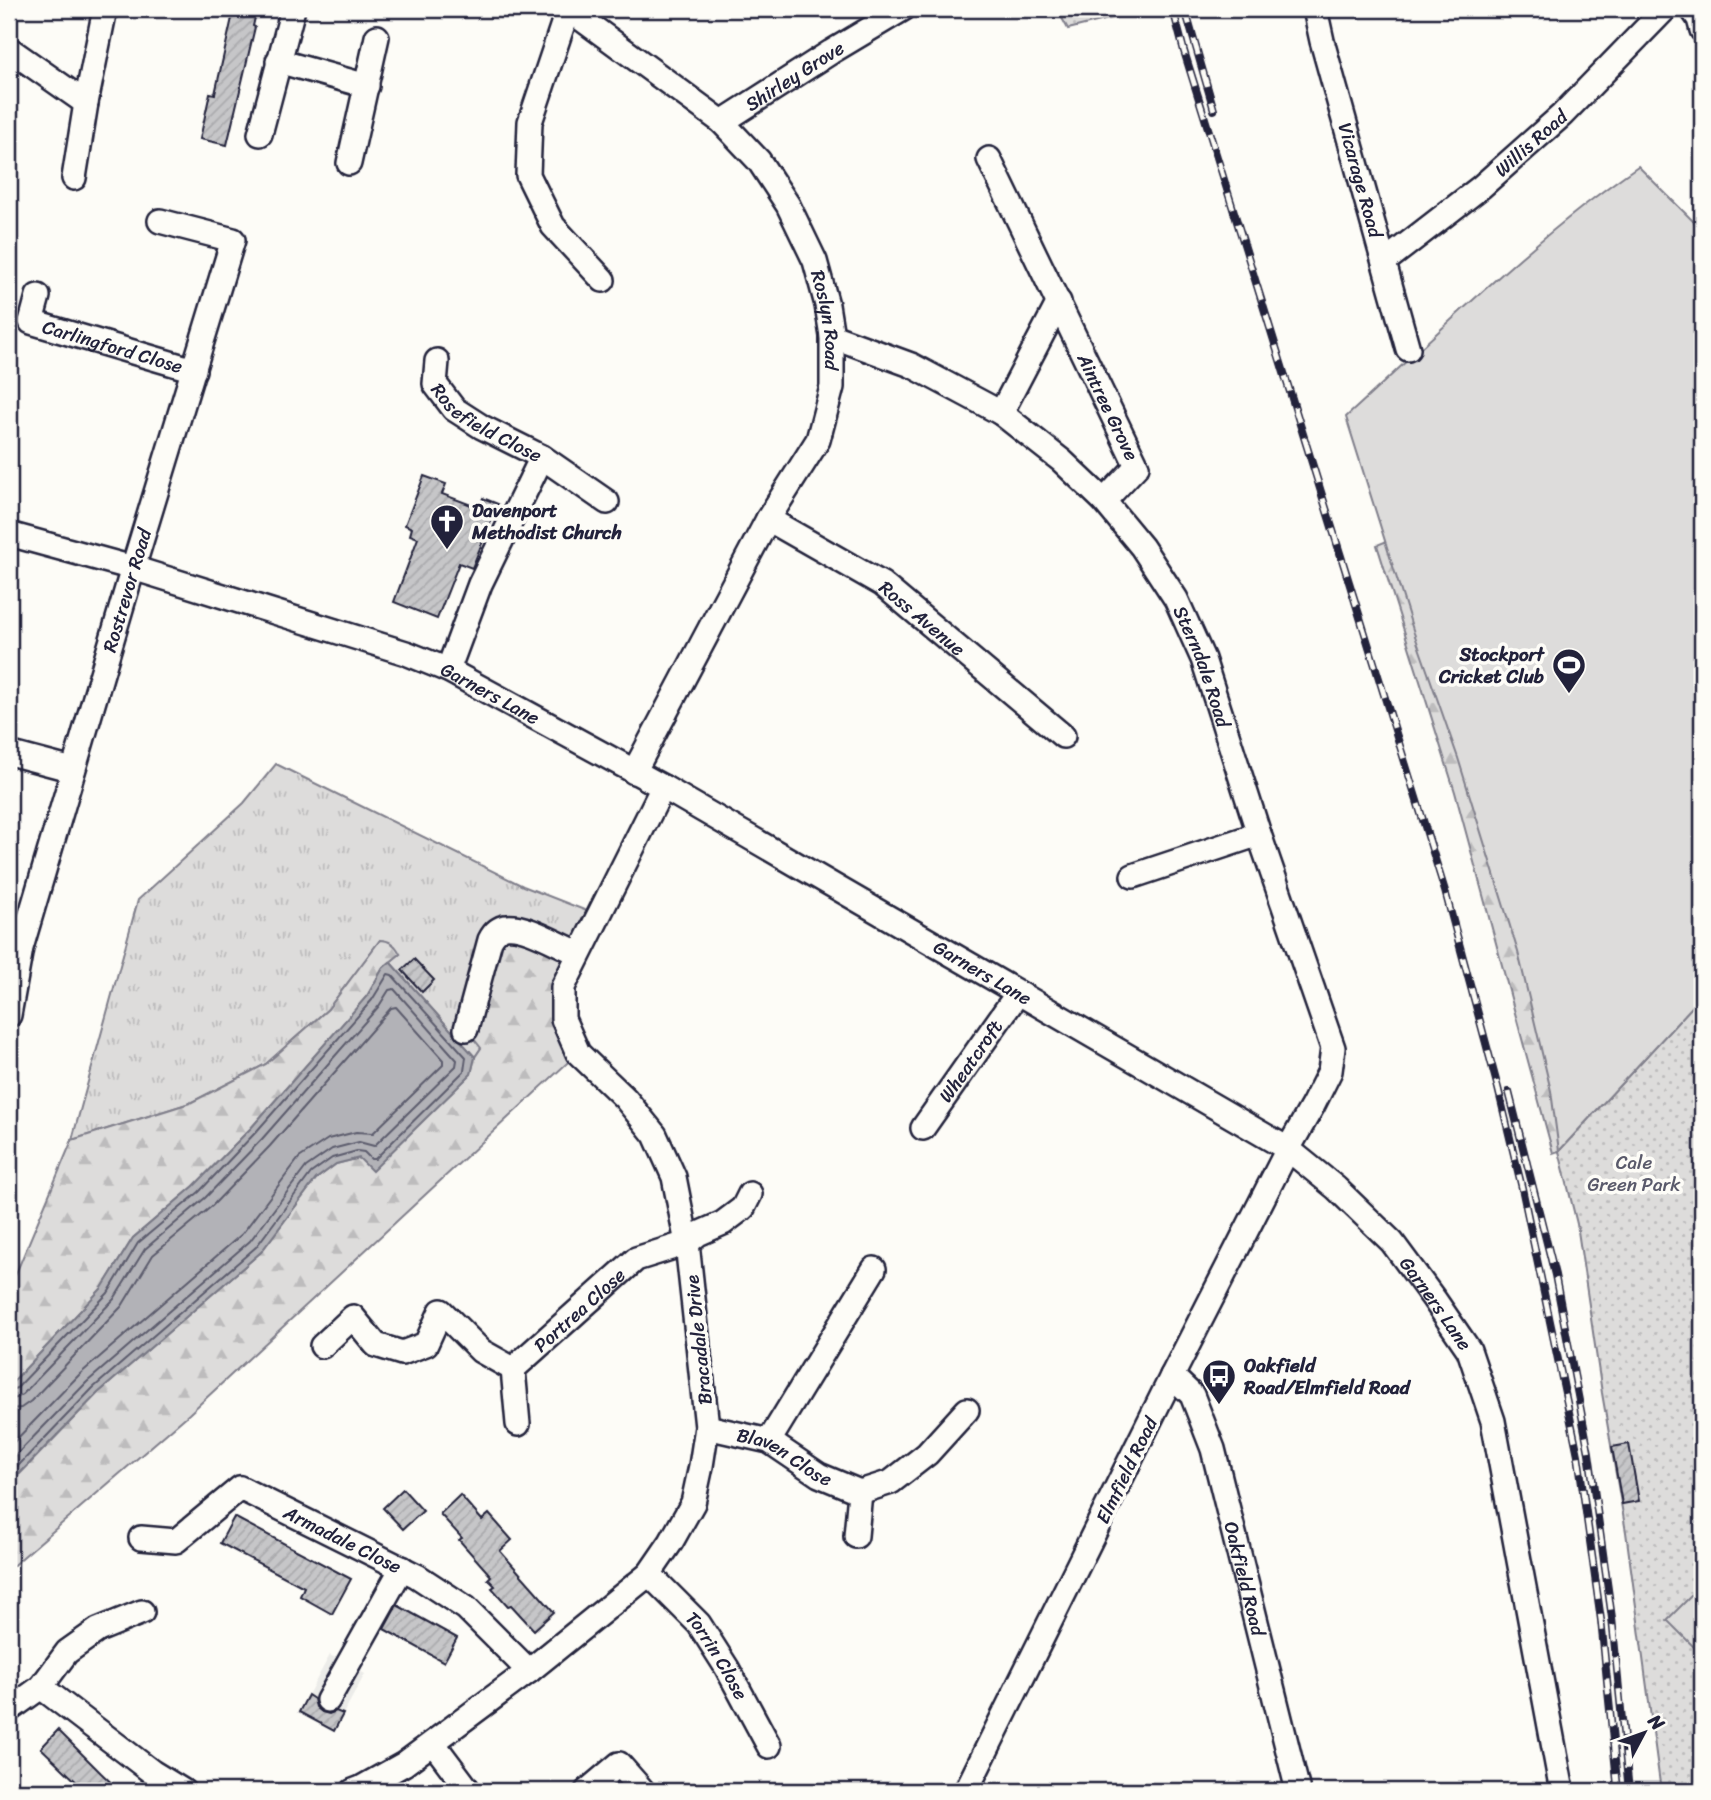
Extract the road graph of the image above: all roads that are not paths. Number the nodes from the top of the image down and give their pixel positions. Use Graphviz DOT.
graph roads {
  1 [pos="105,9"];
  2 [pos="293,9"];
  3 [pos="568,9"];
  4 [pos="903,9"];
  5 [pos="1315,9"];
  6 [pos="1665,9"];
  7 [pos="1692,9"];
  8 [pos="1702,30"];
  9 [pos="377,37"];
  10 [pos="9,49"];
  11 [pos="278,61"];
  12 [pos="367,86"];
  13 [pos="86,103"];
  14 [pos="722,122"];
  15 [pos="260,134"];
  16 [pos="989,159"];
  17 [pos="349,163"];
  18 [pos="74,178"];
  19 [pos="160,221"];
  20 [pos="1384,262"];
  21 [pos="603,280"];
  22 [pos="38,296"];
  23 [pos="1059,302"];
  24 [pos="832,336"];
  25 [pos="1408,349"];
  26 [pos="437,361"];
  27 [pos="194,370"];
  28 [pos="1002,413"];
  29 [pos="542,457"];
  30 [pos="1104,501"];
  31 [pos="607,502"];
  32 [pos="768,519"];
  33 [pos="9,534"];
  34 [pos="133,568"];
  35 [pos="449,670"];
  36 [pos="1063,736"];
  37 [pos="9,753"];
  38 [pos="73,770"];
  39 [pos="634,772"];
  40 [pos="663,787"];
  41 [pos="1259,834"];
  42 [pos="1133,876"];
  43 [pos="579,953"];
  44 [pos="12,976"];
  45 [pos="1018,993"];
  46 [pos="9,1015"];
  47 [pos="466,1030"];
  48 [pos="923,1128"];
  49 [pos="1288,1149"];
  50 [pos="750,1194"];
  51 [pos="687,1243"];
  52 [pos="874,1269"];
  53 [pos="321,1346"];
  54 [pos="513,1369"];
  55 [pos="1172,1376"];
  56 [pos="967,1410"];
  57 [pos="518,1424"];
  58 [pos="707,1427"];
  59 [pos="769,1441"];
  60 [pos="860,1492"];
  61 [pos="856,1535"];
  62 [pos="141,1538"];
  63 [pos="402,1568"];
  64 [pos="649,1574"];
  65 [pos="142,1612"];
  66 [pos="529,1671"];
  67 [pos="41,1687"];
  68 [pos="328,1700"];
  69 [pos="9,1710"];
  70 [pos="433,1743"];
  71 [pos="769,1746"];
  72 [pos="1557,1790"];
  73 [pos="183,1791"];
  74 [pos="353,1791"];
  75 [pos="469,1791"];
  76 [pos="587,1791"];
  77 [pos="643,1791"];
  78 [pos="966,1791"];
  79 [pos="1298,1791"];
  1 -- 13 [label="street"];
  2 -- 11 [label="street"];
  3 -- 14 [label="street, Roslyn Road"];
  3 -- 21 [label="street"];
  4 -- 14 [label="street, Shirley Grove"];
  5 -- 20 [label="street, Vicarage Road"];
  6 -- 20 [label="street, Willis Road"];
  7 -- 8 [label="street"];
  9 -- 12 [label="street"];
  10 -- 13 [label="street"];
  11 -- 12 [label="street"];
  11 -- 15 [label="street"];
  12 -- 17 [label="street"];
  13 -- 18 [label="street"];
  14 -- 24 [label="street, Roslyn Road"];
  16 -- 23 [label="street, Aintree Grove"];
  19 -- 27 [label="street, Rostrevor Road"];
  20 -- 25 [label="street, Vicarage Road"];
  22 -- 27 [label="street, Carlingford Close"];
  23 -- 28 [label="street"];
  23 -- 30 [label="street, Aintree Grove"];
  24 -- 28 [label="street, Sterndale Road"];
  24 -- 32 [label="street, Roslyn Road"];
  26 -- 29 [label="street, Rosefield Close"];
  27 -- 34 [label="street, Rostrevor Road"];
  28 -- 30 [label="street, Sterndale Road"];
  29 -- 31 [label="street"];
  29 -- 35 [label="street, Rosefield Close"];
  30 -- 41 [label="street, Sterndale Road"];
  32 -- 36 [label="street, Ross Avenue"];
  32 -- 39 [label="street, Roslyn Road"];
  33 -- 34 [label="street, Garners Lane"];
  34 -- 35 [label="street, Garners Lane"];
  34 -- 38 [label="street, Rostrevor Road"];
  35 -- 39 [label="street, Garners Lane"];
  37 -- 38 [label="street"];
  38 -- 44 [label="street, Rostrevor Road"];
  39 -- 40 [label="street, Garners Lane"];
  40 -- 43 [label="street, Bracadale Drive"];
  40 -- 45 [label="street, Garners Lane"];
  41 -- 42 [label="street"];
  41 -- 49 [label="street, Sterndale Road"];
  43 -- 47 [label="street"];
  43 -- 51 [label="street, Bracadale Drive"];
  44 -- 46 [label="street, Rostrevor Road"];
  45 -- 48 [label="street, Wheatcroft"];
  45 -- 49 [label="street, Garners Lane"];
  49 -- 55 [label="street, Elmfield Road"];
  49 -- 72 [label="street, Garners Lane"];
  50 -- 51 [label="street, Portrea Close"];
  51 -- 54 [label="street, Portrea Close"];
  51 -- 58 [label="street, Bracadale Drive"];
  52 -- 59 [label="street"];
  53 -- 54 [label="street"];
  54 -- 57 [label="street"];
  55 -- 78 [label="street, Elmfield Road"];
  55 -- 79 [label="street, Oakfield Road"];
  56 -- 60 [label="street"];
  58 -- 59 [label="street, Blaven Close"];
  58 -- 64 [label="street, Bracadale Drive"];
  59 -- 60 [label="street, Blaven Close"];
  60 -- 61 [label="street"];
  62 -- 63 [label="street, Armadale Close"];
  63 -- 66 [label="street, Armadale Close"];
  63 -- 68 [label="street"];
  64 -- 66 [label="street, Bracadale Drive"];
  64 -- 71 [label="street, Torrin Close"];
  65 -- 67 [label="street"];
  66 -- 70 [label="street, Bracadale Drive"];
  67 -- 69 [label="street"];
  67 -- 73 [label="street"];
  70 -- 74 [label="street, Bracadale Drive"];
  70 -- 75 [label="street"];
  76 -- 77 [label="street"];
}
